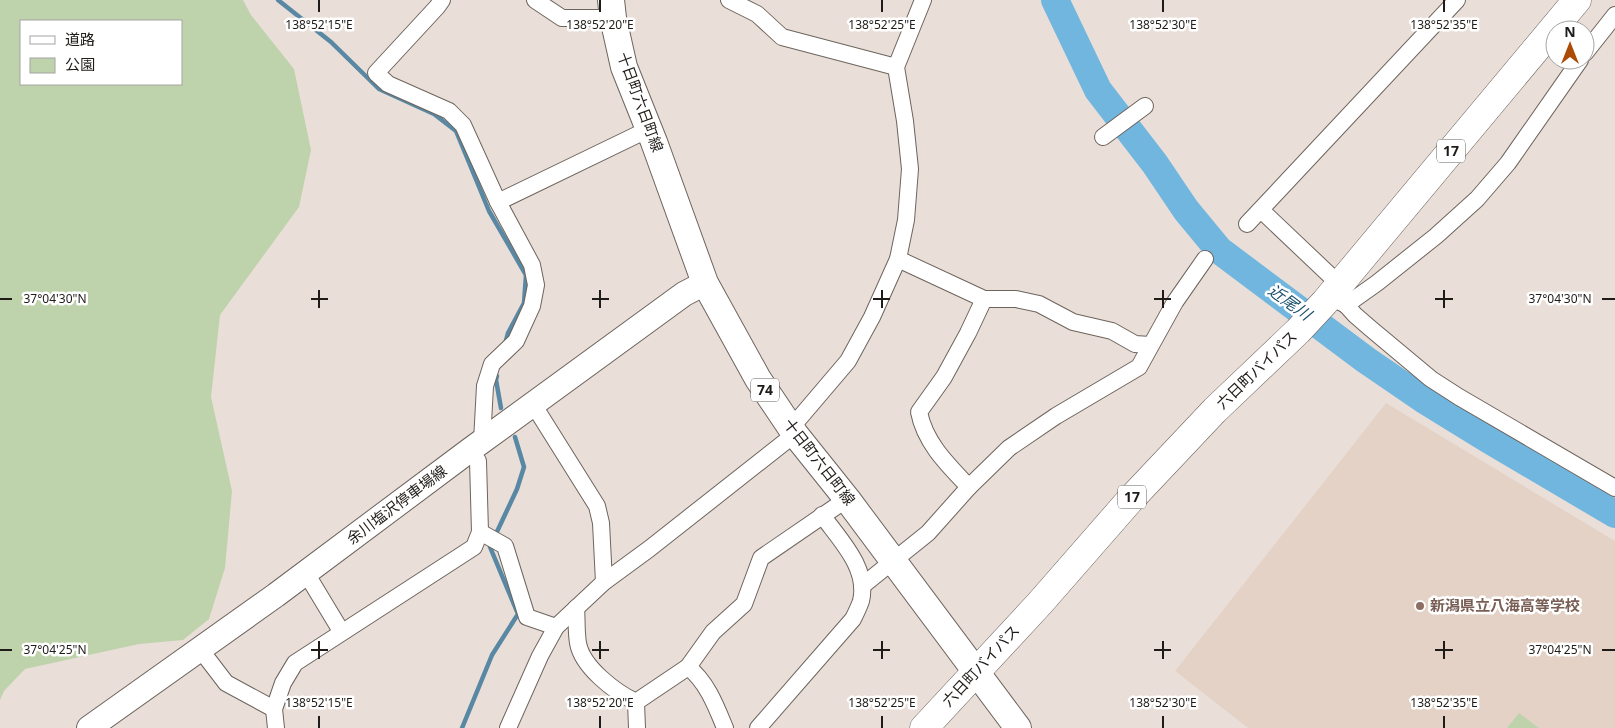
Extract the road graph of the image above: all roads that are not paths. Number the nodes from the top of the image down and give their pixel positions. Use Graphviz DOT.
graph roads {
  1 [pos="442,0"];
  2 [pos="535,0"];
  3 [pos="730,0"];
  4 [pos="922,0"];
  5 [pos="1457,0"];
  6 [pos="1577,0"];
  7 [pos="612,9"];
  8 [pos="1615,14"];
  9 [pos="1595,40"];
  10 [pos="896,67"];
  11 [pos="1573,70"];
  12 [pos="1145,106"];
  13 [pos="649,129"];
  14 [pos="1103,137"];
  15 [pos="498,202"];
  16 [pos="1261,210"];
  17 [pos="1247,224"];
  18 [pos="898,259"];
  19 [pos="1205,259"];
  20 [pos="705,283"];
  21 [pos="1335,297"];
  22 [pos="984,299"];
  23 [pos="1150,346"];
  24 [pos="533,404"];
  25 [pos="793,431"];
  26 [pos="476,445"];
  27 [pos="969,487"];
  28 [pos="1615,488"];
  29 [pos="847,499"];
  30 [pos="822,515"];
  31 [pos="480,532"];
  32 [pos="894,562"];
  33 [pos="306,572"];
  34 [pos="604,582"];
  35 [pos="862,586"];
  36 [pos="576,608"];
  37 [pos="556,627"];
  38 [pos="341,631"];
  39 [pos="200,649"];
  40 [pos="688,667"];
  41 [pos="976,673"];
  42 [pos="636,702"];
  43 [pos="274,709"];
  44 [pos="633,725"];
  45 [pos="89,728"];
  46 [pos="276,728"];
  47 [pos="508,728"];
  48 [pos="725,728"];
  49 [pos="758,728"];
  50 [pos="924,728"];
  51 [pos="1018,728"];
  1 -- 15 [label="street"];
  2 -- 7 [label="street"];
  3 -- 10 [label="street"];
  4 -- 10 [label="street"];
  5 -- 16 [label="street"];
  6 -- 21 [label="highway, 六日町バイパス / 17"];
  7 -- 13 [label="main road, 十日町六日町線 / 74"];
  8 -- 9 [label="street"];
  10 -- 18 [label="street"];
  11 -- 21 [label="street"];
  12 -- 14 [label="street"];
  13 -- 15 [label="street"];
  13 -- 20 [label="main road, 十日町六日町線 / 74"];
  15 -- 26 [label="street"];
  16 -- 17 [label="street"];
  16 -- 21 [label="street"];
  18 -- 22 [label="street"];
  18 -- 25 [label="street"];
  19 -- 23 [label="street"];
  20 -- 24 [label="main road, 余川塩沢停車場線"];
  20 -- 25 [label="main road, 十日町六日町線 / 74"];
  21 -- 28 [label="street"];
  21 -- 41 [label="highway, 六日町バイパス / 17"];
  22 -- 23 [label="street"];
  22 -- 27 [label="street"];
  23 -- 27 [label="street"];
  24 -- 26 [label="main road, 余川塩沢停車場線"];
  24 -- 34 [label="street"];
  25 -- 29 [label="main road, 十日町六日町線 / 74"];
  25 -- 34 [label="street"];
  26 -- 31 [label="street"];
  26 -- 33 [label="main road, 余川塩沢停車場線"];
  27 -- 32 [label="street"];
  29 -- 30 [label="street"];
  29 -- 32 [label="main road, 十日町六日町線 / 74"];
  30 -- 35 [label="street"];
  30 -- 40 [label="street"];
  31 -- 37 [label="street"];
  31 -- 38 [label="street"];
  32 -- 35 [label="street"];
  32 -- 41 [label="main road, 十日町六日町線 / 74"];
  33 -- 38 [label="street"];
  33 -- 39 [label="main road, 余川塩沢停車場線"];
  34 -- 36 [label="street"];
  35 -- 49 [label="street"];
  36 -- 37 [label="street"];
  36 -- 42 [label="street"];
  37 -- 47 [label="street"];
  38 -- 43 [label="street"];
  39 -- 43 [label="street"];
  39 -- 45 [label="main road, 余川塩沢停車場線"];
  40 -- 42 [label="street"];
  40 -- 48 [label="street"];
  41 -- 50 [label="highway, 六日町バイパス / 17"];
  41 -- 51 [label="main road, 十日町六日町線 / 74"];
  42 -- 44 [label="street"];
  43 -- 46 [label="street"];
}
